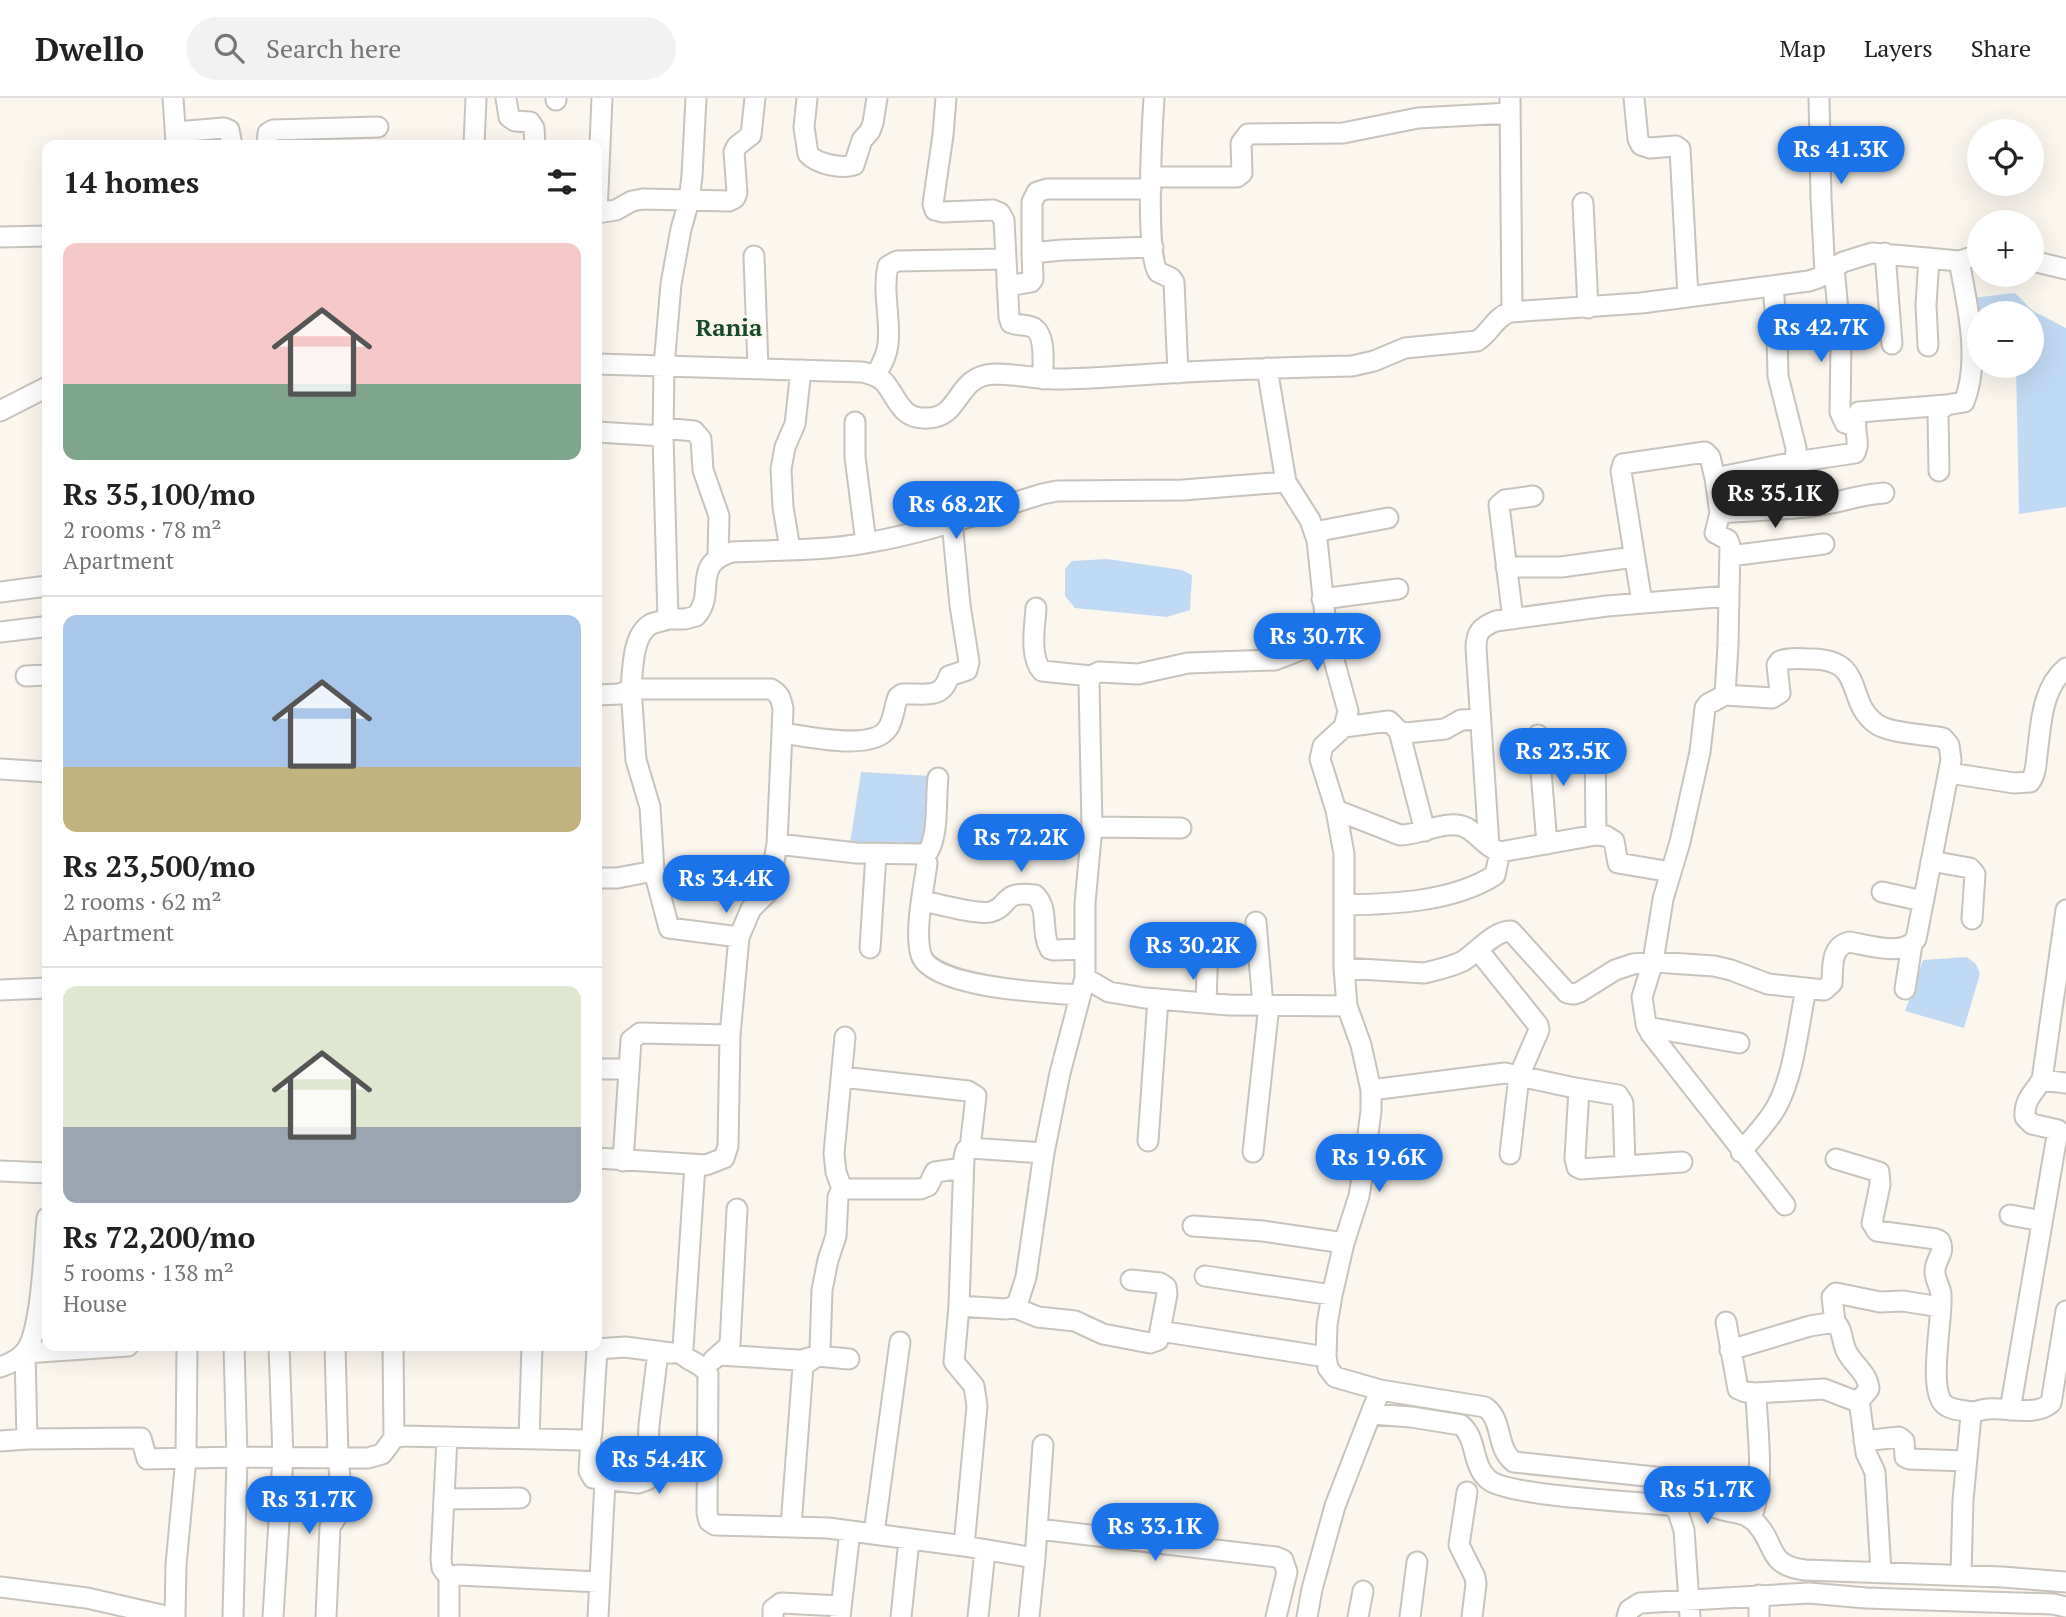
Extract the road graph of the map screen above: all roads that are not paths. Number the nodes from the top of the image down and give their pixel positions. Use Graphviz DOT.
graph roads {
  1 [pos="173,98"];
  2 [pos="476,98"];
  3 [pos="506,98"];
  4 [pos="602,98"];
  5 [pos="696,98"];
  6 [pos="755,98"];
  7 [pos="807,98"];
  8 [pos="877,98"];
  9 [pos="946,98"];
  10 [pos="1154,98"];
  11 [pos="1634,98"];
  12 [pos="1819,98"];
  13 [pos="1510,105"];
  14 [pos="378,127"];
  15 [pos="176,139"];
  16 [pos="231,140"];
  17 [pos="267,140"];
  18 [pos="474,140"];
  19 [pos="534,140"];
  20 [pos="600,140"];
  21 [pos="1152,183"];
  22 [pos="689,201"];
  23 [pos="1583,203"];
  24 [pos="602,212"];
  25 [pos="42,236"];
  26 [pos="0,237"];
  27 [pos="1149,248"];
  28 [pos="1032,253"];
  29 [pos="1885,253"];
  30 [pos="754,256"];
  31 [pos="1929,258"];
  32 [pos="1006,259"];
  33 [pos="1967,259"];
  34 [pos="1959,261"];
  35 [pos="2044,264"];
  36 [pos="2066,269"];
  37 [pos="1829,271"];
  38 [pos="1007,286"];
  39 [pos="1773,286"];
  40 [pos="1688,297"];
  41 [pos="1588,308"];
  42 [pos="1512,312"];
  43 [pos="1892,344"];
  44 [pos="1928,345"];
  45 [pos="602,364"];
  46 [pos="664,366"];
  47 [pos="758,368"];
  48 [pos="801,370"];
  49 [pos="1170,373"];
  50 [pos="876,376"];
  51 [pos="1043,379"];
  52 [pos="1269,381"];
  53 [pos="42,390"];
  54 [pos="1946,405"];
  55 [pos="0,411"];
  56 [pos="855,422"];
  57 [pos="1855,426"];
  58 [pos="602,432"];
  59 [pos="663,432"];
  60 [pos="1795,462"];
  61 [pos="1939,471"];
  62 [pos="1716,478"];
  63 [pos="1286,482"];
  64 [pos="1884,493"];
  65 [pos="1533,496"];
  66 [pos="1720,513"];
  67 [pos="1388,518"];
  68 [pos="952,522"];
  69 [pos="1314,532"];
  70 [pos="866,543"];
  71 [pos="1824,544"];
  72 [pos="790,549"];
  73 [pos="718,556"];
  74 [pos="1730,556"];
  75 [pos="1634,557"];
  76 [pos="1506,568"];
  77 [pos="42,587"];
  78 [pos="1398,589"];
  79 [pos="0,592"];
  80 [pos="1729,596"];
  81 [pos="1322,599"];
  82 [pos="1642,603"];
  83 [pos="1036,608"];
  84 [pos="668,619"];
  85 [pos="1513,619"];
  86 [pos="42,627"];
  87 [pos="0,632"];
  88 [pos="1318,646"];
  89 [pos="2066,668"];
  90 [pos="42,675"];
  91 [pos="26,676"];
  92 [pos="1091,676"];
  93 [pos="631,689"];
  94 [pos="602,695"];
  95 [pos="1724,695"];
  96 [pos="1481,719"];
  97 [pos="1344,727"];
  98 [pos="1399,730"];
  99 [pos="783,733"];
  100 [pos="1538,735"];
  101 [pos="1595,744"];
  102 [pos="0,769"];
  103 [pos="42,772"];
  104 [pos="1949,773"];
  105 [pos="938,778"];
  106 [pos="1336,810"];
  107 [pos="1092,827"];
  108 [pos="1181,828"];
  109 [pos="1425,831"];
  110 [pos="1596,835"];
  111 [pos="777,844"];
  112 [pos="1547,844"];
  113 [pos="1495,849"];
  114 [pos="876,854"];
  115 [pos="925,856"];
  116 [pos="1931,860"];
  117 [pos="654,871"];
  118 [pos="1671,872"];
  119 [pos="602,878"];
  120 [pos="1882,892"];
  121 [pos="923,901"];
  122 [pos="1923,901"];
  123 [pos="1345,905"];
  124 [pos="2066,910"];
  125 [pos="1972,919"];
  126 [pos="1256,922"];
  127 [pos="1177,936"];
  128 [pos="739,937"];
  129 [pos="1913,944"];
  130 [pos="870,948"];
  131 [pos="1084,949"];
  132 [pos="1478,950"];
  133 [pos="1653,962"];
  134 [pos="1344,968"];
  135 [pos="1082,987"];
  136 [pos="42,988"];
  137 [pos="0,989"];
  138 [pos="1806,989"];
  139 [pos="1905,989"];
  140 [pos="1158,999"];
  141 [pos="1206,1003"];
  142 [pos="1266,1005"];
  143 [pos="1347,1006"];
  144 [pos="1647,1027"];
  145 [pos="730,1035"];
  146 [pos="845,1037"];
  147 [pos="1739,1043"];
  148 [pos="602,1069"];
  149 [pos="627,1069"];
  150 [pos="1519,1076"];
  151 [pos="842,1077"];
  152 [pos="2042,1080"];
  153 [pos="2066,1083"];
  154 [pos="1580,1089"];
  155 [pos="1371,1090"];
  156 [pos="2062,1130"];
  157 [pos="1148,1140"];
  158 [pos="970,1148"];
  159 [pos="1253,1152"];
  160 [pos="1741,1152"];
  161 [pos="1044,1153"];
  162 [pos="1510,1154"];
  163 [pos="602,1159"];
  164 [pos="1836,1159"];
  165 [pos="623,1161"];
  166 [pos="1682,1162"];
  167 [pos="695,1164"];
  168 [pos="1625,1165"];
  169 [pos="963,1168"];
  170 [pos="0,1171"];
  171 [pos="42,1174"];
  172 [pos="842,1189"];
  173 [pos="1784,1205"];
  174 [pos="737,1209"];
  175 [pos="2010,1215"];
  176 [pos="2042,1221"];
  177 [pos="1193,1226"];
  178 [pos="1329,1241"];
  179 [pos="42,1266"];
  180 [pos="1205,1276"];
  181 [pos="1131,1280"];
  182 [pos="1332,1295"];
  183 [pos="959,1306"];
  184 [pos="1013,1307"];
  185 [pos="1940,1307"];
  186 [pos="2066,1311"];
  187 [pos="1726,1322"];
  188 [pos="1835,1322"];
  189 [pos="1160,1331"];
  190 [pos="900,1342"];
  191 [pos="602,1348"];
  192 [pos="1730,1350"];
  193 [pos="54,1351"];
  194 [pos="187,1351"];
  195 [pos="234,1351"];
  196 [pos="279,1351"];
  197 [pos="335,1351"];
  198 [pos="393,1351"];
  199 [pos="532,1351"];
  200 [pos="596,1351"];
  201 [pos="658,1352"];
  202 [pos="680,1352"];
  203 [pos="25,1353"];
  204 [pos="719,1355"];
  205 [pos="1313,1355"];
  206 [pos="849,1359"];
  207 [pos="806,1361"];
  208 [pos="0,1367"];
  209 [pos="704,1367"];
  210 [pos="2061,1370"];
  211 [pos="1756,1393"];
  212 [pos="1858,1402"];
  213 [pos="1376,1403"];
  214 [pos="2010,1410"];
  215 [pos="1974,1412"];
  216 [pos="447,1437"];
  217 [pos="394,1438"];
  218 [pos="591,1438"];
  219 [pos="529,1439"];
  220 [pos="27,1440"];
  221 [pos="0,1441"];
  222 [pos="1864,1441"];
  223 [pos="1044,1445"];
  224 [pos="338,1456"];
  225 [pos="237,1457"];
  226 [pos="283,1457"];
  227 [pos="186,1458"];
  228 [pos="1966,1461"];
  229 [pos="605,1481"];
  230 [pos="1467,1492"];
  231 [pos="520,1498"];
  232 [pos="444,1499"];
  233 [pos="1751,1519"];
  234 [pos="791,1526"];
  235 [pos="1038,1529"];
  236 [pos="850,1531"];
  237 [pos="874,1533"];
  238 [pos="909,1540"];
  239 [pos="964,1546"];
  240 [pos="985,1551"];
  241 [pos="1035,1558"];
  242 [pos="1418,1562"];
  243 [pos="1881,1572"];
  244 [pos="1961,1575"];
  245 [pos="449,1577"];
  246 [pos="599,1582"];
  247 [pos="2066,1582"];
  248 [pos="0,1587"];
  249 [pos="1363,1591"];
  250 [pos="1759,1595"];
  251 [pos="2060,1605"];
  252 [pos="1689,1608"];
  253 [pos="1865,1608"];
  254 [pos="1921,1609"];
  255 [pos="1976,1610"];
  256 [pos="840,1612"];
  257 [pos="172,1617"];
  258 [pos="233,1617"];
  259 [pos="273,1617"];
  260 [pos="326,1617"];
  261 [pos="449,1617"];
  262 [pos="598,1617"];
  263 [pos="773,1617"];
  264 [pos="901,1617"];
  265 [pos="978,1617"];
  266 [pos="1029,1617"];
  267 [pos="1276,1617"];
  268 [pos="1307,1617"];
  269 [pos="1358,1617"];
  270 [pos="1410,1617"];
  271 [pos="1472,1617"];
  272 [pos="1627,1617"];
  273 [pos="1759,1617"];
  1 -- 15 [label="street"];
  2 -- 18 [label="street"];
  3 -- 19 [label="street"];
  4 -- 20 [label="street"];
  5 -- 22 [label="street"];
  6 -- 22 [label="street"];
  7 -- 8 [label="street"];
  9 -- 32 [label="street"];
  10 -- 21 [label="street"];
  11 -- 40 [label="street"];
  12 -- 37 [label="street"];
  13 -- 21 [label="street"];
  13 -- 42 [label="street"];
  14 -- 17 [label="street"];
  15 -- 16 [label="street"];
  21 -- 27 [label="street"];
  21 -- 28 [label="street"];
  22 -- 24 [label="street"];
  22 -- 46 [label="street"];
  23 -- 41 [label="street"];
  25 -- 26 [label="street"];
  27 -- 28 [label="street"];
  27 -- 49 [label="street"];
  28 -- 38 [label="street"];
  29 -- 31 [label="street"];
  29 -- 37 [label="street"];
  29 -- 43 [label="street"];
  30 -- 47 [label="street"];
  31 -- 34 [label="street"];
  31 -- 44 [label="street"];
  32 -- 38 [label="street"];
  32 -- 50 [label="street"];
  33 -- 34 [label="street"];
  34 -- 54 [label="street"];
  35 -- 36 [label="street"];
  37 -- 39 [label="street"];
  37 -- 57 [label="street"];
  38 -- 51 [label="street"];
  39 -- 40 [label="street"];
  39 -- 60 [label="street"];
  40 -- 41 [label="street"];
  41 -- 42 [label="street"];
  42 -- 52 [label="street"];
  45 -- 46 [label="street"];
  46 -- 47 [label="street"];
  46 -- 59 [label="street"];
  47 -- 48 [label="street"];
  48 -- 50 [label="street"];
  48 -- 72 [label="street"];
  49 -- 51 [label="street"];
  49 -- 52 [label="street"];
  50 -- 51 [label="street"];
  52 -- 63 [label="street"];
  53 -- 55 [label="street"];
  54 -- 57 [label="street"];
  54 -- 61 [label="street"];
  56 -- 70 [label="street"];
  57 -- 60 [label="street"];
  58 -- 59 [label="street"];
  59 -- 73 [label="street"];
  59 -- 84 [label="street"];
  60 -- 62 [label="street"];
  62 -- 66 [label="street"];
  62 -- 75 [label="street"];
  63 -- 68 [label="street"];
  63 -- 69 [label="street"];
  64 -- 66 [label="street"];
  65 -- 76 [label="street"];
  66 -- 74 [label="street"];
  67 -- 69 [label="street"];
  68 -- 70 [label="street"];
  68 -- 99 [label="street"];
  69 -- 81 [label="street"];
  70 -- 72 [label="street"];
  71 -- 74 [label="street"];
  72 -- 73 [label="street"];
  73 -- 84 [label="street"];
  74 -- 80 [label="street"];
  75 -- 76 [label="street"];
  75 -- 82 [label="street"];
  76 -- 85 [label="street"];
  77 -- 79 [label="street"];
  78 -- 81 [label="street"];
  80 -- 82 [label="street"];
  80 -- 95 [label="street"];
  81 -- 88 [label="street"];
  82 -- 85 [label="street"];
  83 -- 92 [label="street"];
  84 -- 93 [label="street"];
  85 -- 96 [label="street"];
  86 -- 87 [label="street"];
  88 -- 92 [label="street"];
  88 -- 97 [label="street"];
  89 -- 104 [label="street"];
  90 -- 91 [label="street"];
  92 -- 107 [label="street"];
  93 -- 94 [label="street"];
  93 -- 99 [label="street"];
  93 -- 117 [label="street"];
  95 -- 104 [label="street"];
  95 -- 118 [label="street"];
  96 -- 98 [label="street"];
  96 -- 113 [label="street"];
  97 -- 98 [label="street"];
  97 -- 106 [label="street"];
  98 -- 109 [label="street"];
  99 -- 111 [label="street"];
  100 -- 112 [label="street"];
  101 -- 110 [label="street"];
  102 -- 103 [label="street"];
  104 -- 116 [label="street"];
  105 -- 115 [label="street"];
  106 -- 109 [label="street"];
  106 -- 123 [label="street"];
  107 -- 108 [label="street"];
  107 -- 131 [label="street"];
  109 -- 113 [label="street"];
  110 -- 112 [label="street"];
  110 -- 118 [label="street"];
  111 -- 114 [label="street"];
  111 -- 128 [label="street"];
  112 -- 113 [label="street"];
  113 -- 123 [label="street"];
  114 -- 115 [label="street"];
  114 -- 130 [label="street"];
  115 -- 121 [label="street"];
  116 -- 122 [label="street"];
  116 -- 125 [label="street"];
  117 -- 119 [label="street"];
  117 -- 128 [label="street"];
  118 -- 133 [label="street"];
  120 -- 122 [label="street"];
  121 -- 131 [label="street"];
  121 -- 135 [label="street"];
  122 -- 129 [label="street"];
  123 -- 134 [label="street"];
  124 -- 152 [label="street"];
  126 -- 142 [label="street"];
  127 -- 141 [label="street"];
  128 -- 145 [label="street"];
  129 -- 138 [label="street"];
  129 -- 139 [label="street"];
  131 -- 135 [label="street"];
  132 -- 133 [label="street"];
  132 -- 134 [label="street"];
  132 -- 150 [label="street"];
  133 -- 138 [label="street"];
  133 -- 144 [label="street"];
  134 -- 143 [label="street"];
  135 -- 140 [label="street"];
  135 -- 161 [label="street"];
  136 -- 137 [label="street"];
  138 -- 160 [label="street"];
  140 -- 141 [label="street"];
  140 -- 157 [label="street"];
  141 -- 142 [label="street"];
  142 -- 143 [label="street"];
  142 -- 159 [label="street"];
  143 -- 155 [label="street"];
  144 -- 147 [label="street"];
  144 -- 160 [label="street"];
  145 -- 149 [label="street"];
  145 -- 167 [label="street"];
  146 -- 151 [label="street"];
  148 -- 149 [label="street"];
  149 -- 165 [label="street"];
  150 -- 154 [label="street"];
  150 -- 155 [label="street"];
  150 -- 162 [label="street"];
  151 -- 158 [label="street"];
  151 -- 172 [label="street"];
  152 -- 153 [label="street"];
  152 -- 156 [label="street"];
  154 -- 168 [label="street"];
  154 -- 168 [label="street"];
  155 -- 178 [label="street"];
  156 -- 176 [label="street"];
  158 -- 161 [label="street"];
  158 -- 169 [label="street"];
  160 -- 173 [label="street"];
  161 -- 184 [label="street"];
  163 -- 165 [label="street"];
  164 -- 185 [label="street"];
  165 -- 167 [label="street"];
  166 -- 168 [label="street"];
  167 -- 202 [label="street"];
  169 -- 172 [label="street"];
  169 -- 183 [label="street"];
  170 -- 171 [label="street"];
  172 -- 207 [label="street"];
  174 -- 204 [label="street"];
  175 -- 176 [label="street"];
  176 -- 214 [label="street"];
  177 -- 178 [label="street"];
  178 -- 182 [label="street"];
  179 -- 203 [label="street"];
  180 -- 182 [label="street"];
  181 -- 189 [label="street"];
  182 -- 205 [label="street"];
  183 -- 184 [label="street"];
  183 -- 239 [label="street"];
  184 -- 189 [label="street"];
  185 -- 188 [label="street"];
  185 -- 215 [label="street"];
  186 -- 210 [label="street"];
  187 -- 192 [label="street"];
  188 -- 192 [label="street"];
  188 -- 212 [label="street"];
  189 -- 205 [label="street"];
  190 -- 237 [label="street"];
  191 -- 201 [label="street"];
  192 -- 211 [label="street"];
  193 -- 203 [label="street"];
  194 -- 227 [label="street"];
  195 -- 225 [label="street"];
  196 -- 226 [label="street"];
  197 -- 224 [label="street"];
  198 -- 217 [label="street"];
  199 -- 219 [label="street"];
  200 -- 218 [label="street"];
  201 -- 202 [label="street"];
  201 -- 229 [label="street"];
  202 -- 209 [label="street"];
  203 -- 208 [label="street"];
  203 -- 220 [label="street"];
  204 -- 207 [label="street"];
  204 -- 209 [label="street"];
  205 -- 213 [label="street"];
  206 -- 207 [label="street"];
  207 -- 234 [label="street"];
  209 -- 234 [label="street"];
  210 -- 214 [label="street"];
  211 -- 212 [label="street"];
  211 -- 233 [label="street"];
  212 -- 222 [label="street"];
  213 -- 233 [label="street"];
  213 -- 252 [label="street"];
  213 -- 268 [label="street"];
  214 -- 215 [label="street"];
  215 -- 228 [label="street"];
  216 -- 217 [label="street"];
  216 -- 219 [label="street"];
  216 -- 232 [label="street"];
  217 -- 224 [label="street"];
  218 -- 219 [label="street"];
  218 -- 229 [label="street"];
  220 -- 221 [label="street"];
  220 -- 227 [label="street"];
  222 -- 228 [label="street"];
  222 -- 243 [label="street"];
  223 -- 235 [label="street"];
  224 -- 226 [label="street"];
  224 -- 260 [label="street"];
  225 -- 226 [label="street"];
  225 -- 227 [label="street"];
  225 -- 258 [label="street"];
  226 -- 259 [label="street"];
  227 -- 257 [label="street"];
  228 -- 244 [label="street"];
  229 -- 246 [label="street"];
  230 -- 271 [label="street"];
  231 -- 232 [label="street"];
  232 -- 245 [label="street"];
  233 -- 243 [label="street"];
  234 -- 236 [label="street"];
  235 -- 241 [label="street"];
  235 -- 267 [label="street"];
  236 -- 237 [label="street"];
  236 -- 256 [label="street"];
  237 -- 238 [label="street"];
  238 -- 239 [label="street"];
  238 -- 264 [label="street"];
  239 -- 240 [label="street"];
  240 -- 241 [label="street"];
  240 -- 265 [label="street"];
  241 -- 266 [label="street"];
  242 -- 270 [label="street"];
  243 -- 244 [label="street"];
  244 -- 247 [label="street"];
  245 -- 246 [label="street"];
  245 -- 261 [label="street"];
  246 -- 262 [label="street"];
  248 -- 257 [label="street"];
  249 -- 269 [label="street"];
  250 -- 252 [label="street"];
  250 -- 253 [label="street"];
  250 -- 273 [label="street"];
  251 -- 255 [label="street"];
  252 -- 272 [label="street"];
  253 -- 254 [label="street"];
  254 -- 255 [label="street"];
  256 -- 263 [label="street"];
}
